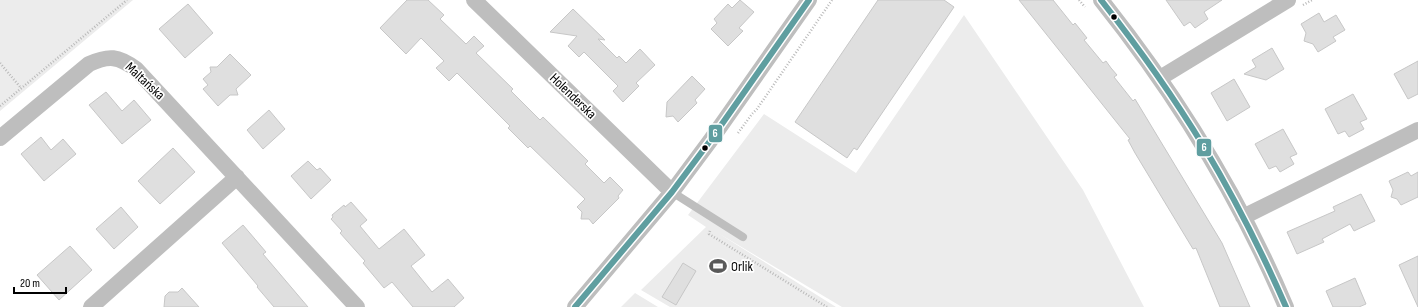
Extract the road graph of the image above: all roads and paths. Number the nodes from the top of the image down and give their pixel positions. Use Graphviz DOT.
graph roads {
  1 [pos="474,0"];
  2 [pos="832,0"];
  3 [pos="1079,0"];
  4 [pos="1101,0"];
  5 [pos="1288,0"];
  6 [pos="125,1"];
  7 [pos="807,1"];
  8 [pos="1089,12"];
  9 [pos="0,63"];
  10 [pos="1160,78"];
  11 [pos="21,88"];
  12 [pos="0,106"];
  13 [pos="1418,130"];
  14 [pos="738,133"];
  15 [pos="0,138"];
  16 [pos="237,177"];
  17 [pos="672,192"];
  18 [pos="1243,216"];
  19 [pos="717,220"];
  20 [pos="743,237"];
  21 [pos="91,307"];
  22 [pos="357,307"];
  23 [pos="575,307"];
  24 [pos="827,307"];
  25 [pos="1286,307"];
  1 -- 17 [label="street, Holenderska"];
  2 -- 14 [label="path"];
  3 -- 8 [label="path"];
  4 -- 10 [label="street"];
  5 -- 10 [label="street"];
  6 -- 11 [label="path"];
  7 -- 17 [label="street"];
  9 -- 11 [label="path"];
  10 -- 18 [label="street"];
  11 -- 12 [label="path"];
  13 -- 18 [label="street"];
  15 -- 16 [label="street, Maltańska"];
  16 -- 21 [label="street"];
  16 -- 22 [label="street, Maltańska"];
  17 -- 19 [label="lane"];
  17 -- 23 [label="street"];
  18 -- 25 [label="street"];
  19 -- 20 [label="lane"];
  19 -- 24 [label="path"];
}
